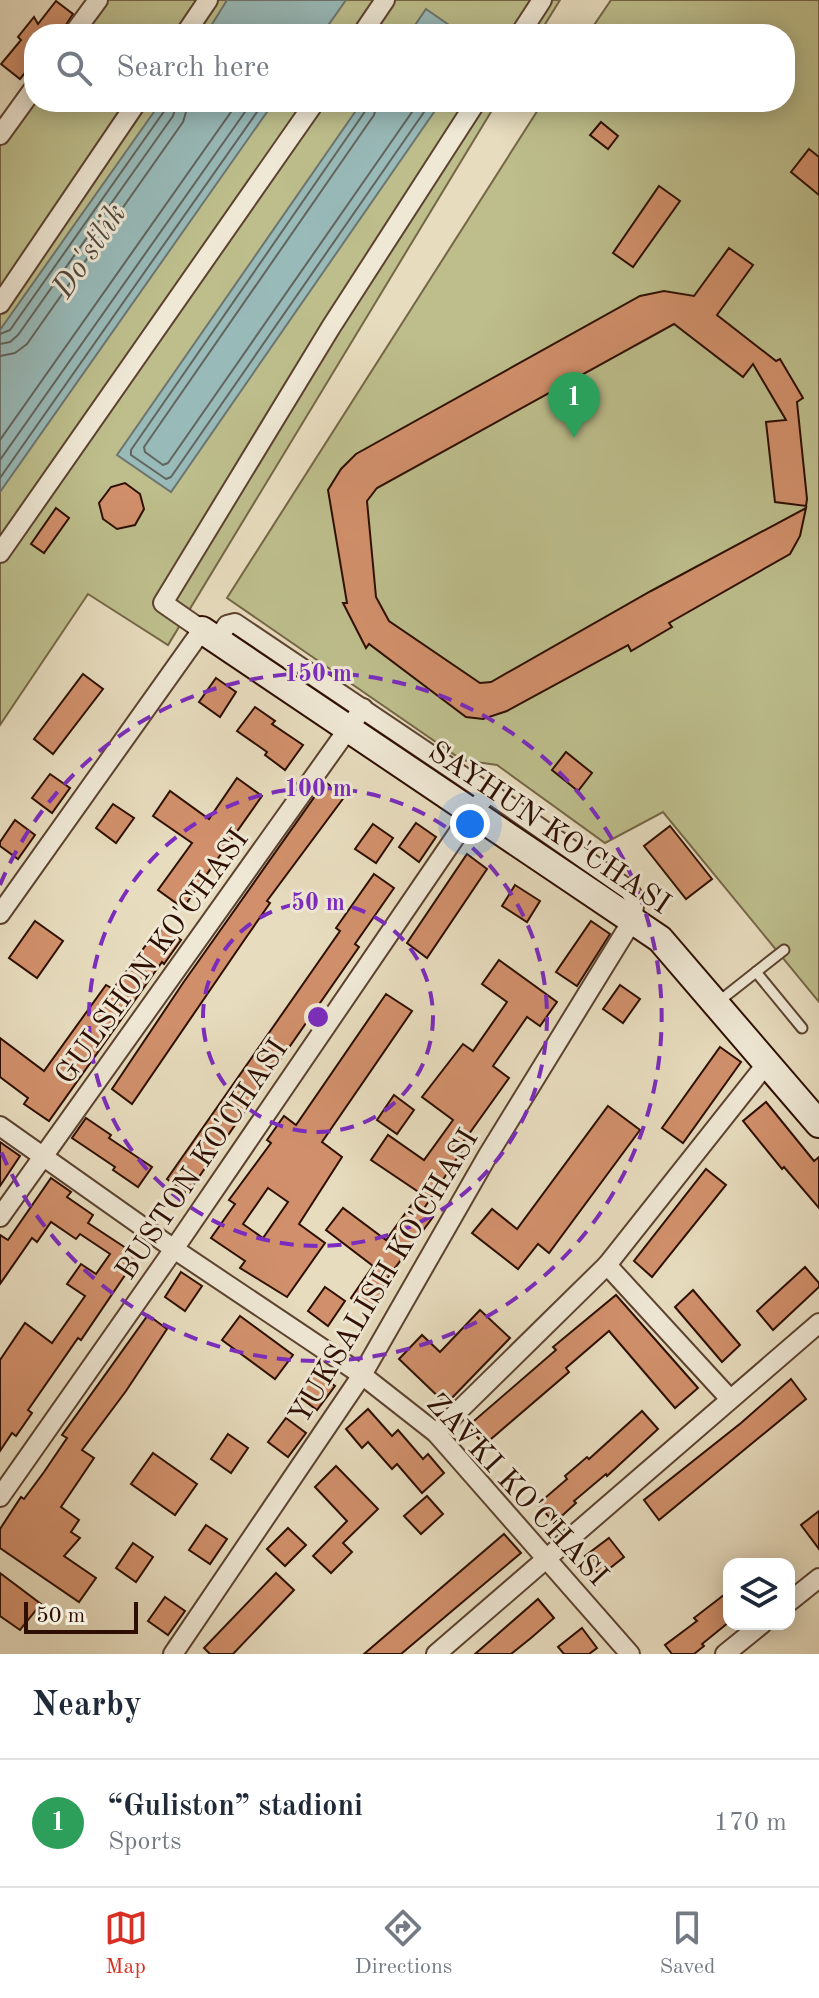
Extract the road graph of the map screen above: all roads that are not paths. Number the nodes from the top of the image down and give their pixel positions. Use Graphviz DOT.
graph roads {
  1 [pos="98,0"];
  2 [pos="208,0"];
  3 [pos="385,0"];
  4 [pos="542,0"];
  5 [pos="80,24"];
  6 [pos="192,24"];
  7 [pos="369,24"];
  8 [pos="526,24"];
  9 [pos="24,102"];
  10 [pos="130,112"];
  11 [pos="308,112"];
  12 [pos="470,112"];
  13 [pos="0,135"];
  14 [pos="0,304"];
  15 [pos="0,551"];
  16 [pos="209,635"];
  17 [pos="356,718"];
  18 [pos="481,803"];
  19 [pos="0,914"];
  20 [pos="632,921"];
  21 [pos="784,950"];
  22 [pos="756,972"];
  23 [pos="716,1004"];
  24 [pos="802,1028"];
  25 [pos="767,1063"];
  26 [pos="819,1124"];
  27 [pos="0,1126"];
  28 [pos="43,1156"];
  29 [pos="0,1217"];
  30 [pos="174,1249"];
  31 [pos="607,1265"];
  32 [pos="819,1323"];
  33 [pos="362,1375"];
  34 [pos="730,1399"];
  35 [pos="436,1433"];
  36 [pos="0,1497"];
  37 [pos="547,1558"];
  38 [pos="819,1578"];
  39 [pos="795,1597"];
  40 [pos="755,1630"];
  41 [pos="173,1654"];
  42 [pos="436,1654"];
  43 [pos="630,1654"];
  44 [pos="725,1654"];
  1 -- 5 [label="street"];
  2 -- 6 [label="street"];
  3 -- 7 [label="street"];
  4 -- 8 [label="street"];
  9 -- 13 [label="street"];
  10 -- 14 [label="street"];
  11 -- 15 [label="street"];
  12 -- 16 [label="street"];
  16 -- 17 [label="street, SAYHUN KO'CHASI"];
  16 -- 19 [label="street"];
  17 -- 18 [label="street, SAYHUN KO'CHASI"];
  17 -- 28 [label="street, GULSHON KO'CHASI"];
  18 -- 20 [label="street, SAYHUN KO'CHASI"];
  18 -- 30 [label="street, BUSTON KO'CHASI"];
  20 -- 23 [label="street, SAYHUN KO'CHASI"];
  20 -- 33 [label="street, YUKSALISH KO'CHASI"];
  21 -- 22 [label="lane"];
  22 -- 23 [label="lane"];
  22 -- 24 [label="lane"];
  23 -- 25 [label="street, SAYHUN KO'CHASI"];
  25 -- 26 [label="street, SAYHUN KO'CHASI"];
  25 -- 31 [label="street"];
  27 -- 28 [label="street, ZAVKI KO'CHASI"];
  28 -- 29 [label="street, GULSHON KO'CHASI"];
  28 -- 30 [label="street, ZAVKI KO'CHASI"];
  30 -- 33 [label="street, ZAVKI KO'CHASI"];
  30 -- 36 [label="street, BUSTON KO'CHASI"];
  31 -- 34 [label="street"];
  31 -- 35 [label="street"];
  32 -- 34 [label="street"];
  33 -- 35 [label="street, ZAVKI KO'CHASI"];
  33 -- 41 [label="street, YUKSALISH KO'CHASI"];
  34 -- 37 [label="street"];
  35 -- 37 [label="street, ZAVKI KO'CHASI"];
  37 -- 42 [label="street"];
  37 -- 43 [label="street, ZAVKI KO'CHASI"];
  38 -- 39 [label="street"];
  40 -- 44 [label="street"];
}
